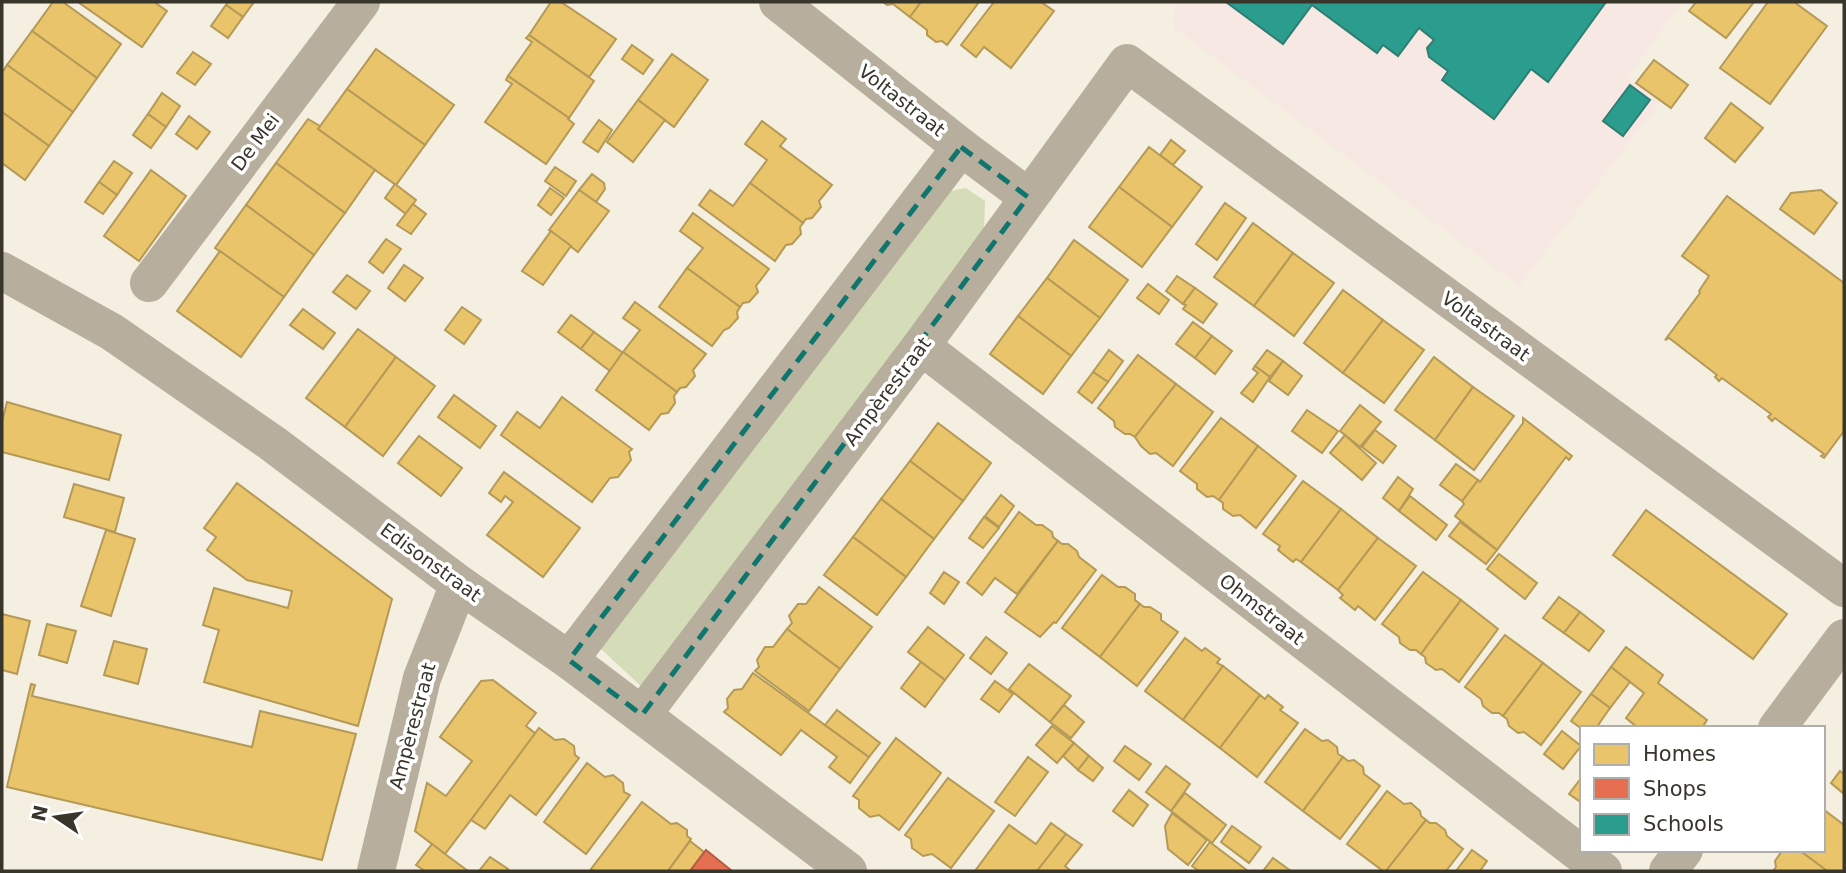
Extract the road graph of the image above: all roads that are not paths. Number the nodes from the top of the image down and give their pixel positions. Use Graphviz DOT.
graph roads {
  1 [pos="361,2"];
  2 [pos="778,2"];
  3 [pos="1127,63"];
  4 [pos="961,147"];
  5 [pos="1028,197"];
  6 [pos="2,271"];
  7 [pos="149,283"];
  8 [pos="921,346"];
  9 [pos="459,584"];
  10 [pos="1844,588"];
  11 [pos="1844,638"];
  12 [pos="569,660"];
  13 [pos="642,715"];
  14 [pos="1778,726"];
  15 [pos="1682,852"];
  16 [pos="376,871"];
  17 [pos="848,871"];
  18 [pos="1603,871"];
  19 [pos="1668,871"];
  1 -- 7 [label="street, De Mei"];
  2 -- 4 [label="street, Voltastraat"];
  3 -- 5 [label="street, Ampèrestraat"];
  3 -- 10 [label="street, Voltastraat"];
  4 -- 5 [label="street, Voltastraat"];
  4 -- 12 [label="street"];
  5 -- 8 [label="street, Ampèrestraat"];
  6 -- 9 [label="street, Edisonstraat"];
  8 -- 13 [label="street, Ampèrestraat"];
  8 -- 18 [label="street, Ohmstraat"];
  9 -- 12 [label="street, Edisonstraat"];
  9 -- 16 [label="street, Ampèrestraat"];
  11 -- 14 [label="street"];
  12 -- 13 [label="street, Edisonstraat"];
  13 -- 17 [label="street, Edisonstraat"];
  15 -- 19 [label="street"];
}
